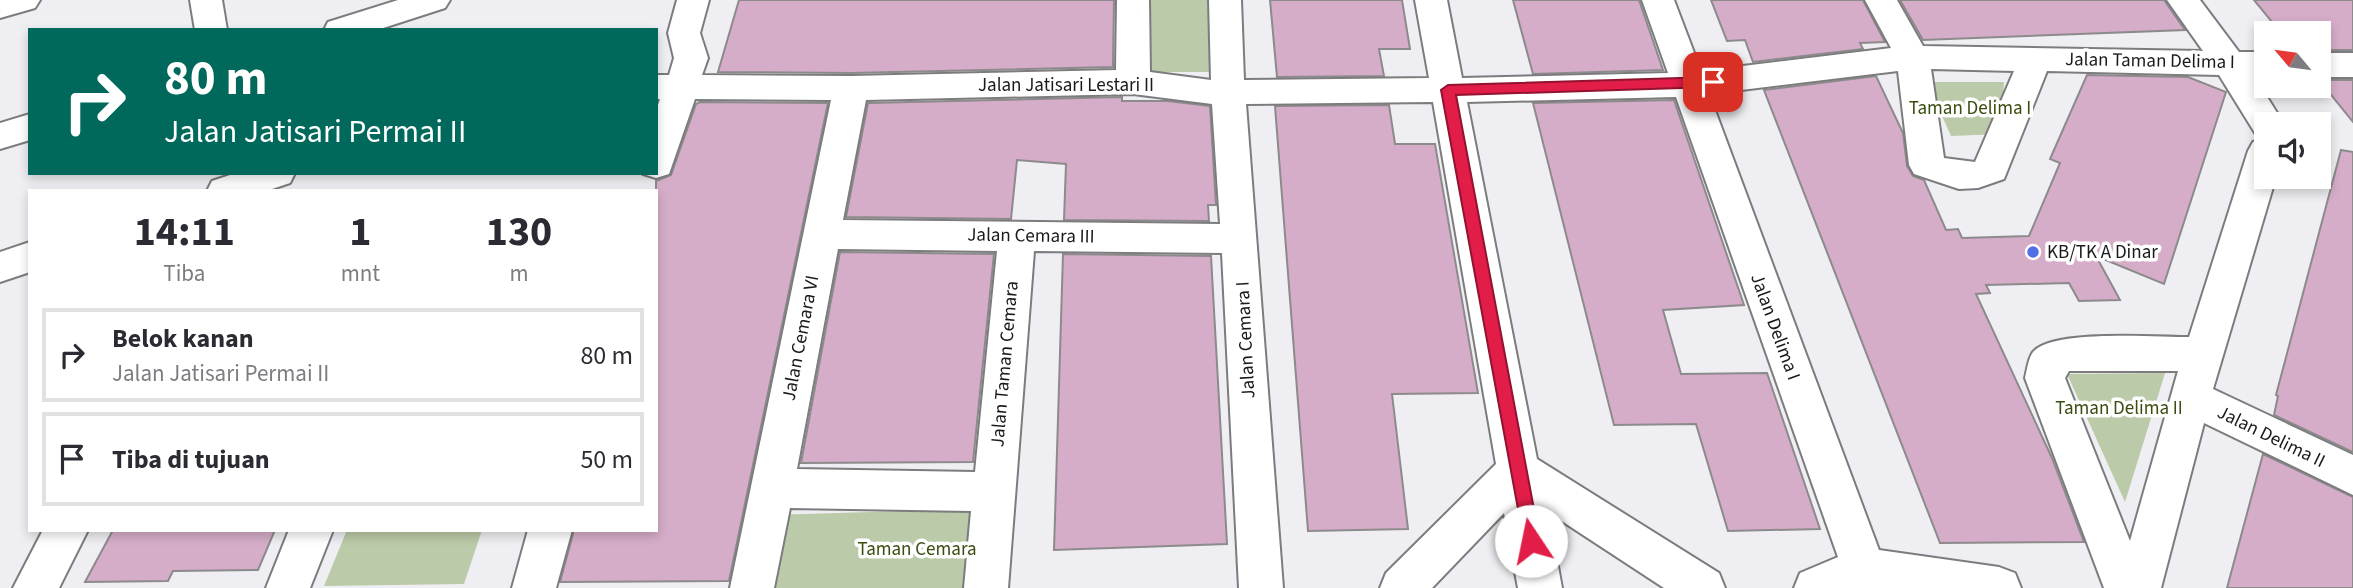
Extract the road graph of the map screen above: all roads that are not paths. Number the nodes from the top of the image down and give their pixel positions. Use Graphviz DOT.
graph roads {
  1 [pos="24,0"];
  2 [pos="206,0"];
  3 [pos="435,0"];
  4 [pos="693,0"];
  5 [pos="1133,0"];
  6 [pos="1225,0"];
  7 [pos="1431,0"];
  8 [pos="1658,0"];
  9 [pos="1881,0"];
  10 [pos="2183,0"];
  11 [pos="0,7"];
  12 [pos="211,28"];
  13 [pos="346,28"];
  14 [pos="670,38"];
  15 [pos="1913,57"];
  16 [pos="2035,59"];
  17 [pos="2229,63"];
  18 [pos="2254,64"];
  19 [pos="2331,65"];
  20 [pos="2353,65"];
  21 [pos="1133,82"];
  22 [pos="1688,85"];
  23 [pos="670,86"];
  24 [pos="851,88"];
  25 [pos="1448,90"];
  26 [pos="1228,92"];
  27 [pos="2260,112"];
  28 [pos="28,128"];
  29 [pos="0,136"];
  30 [pos="658,155"];
  31 [pos="2254,189"];
  32 [pos="822,234"];
  33 [pos="1017,236"];
  34 [pos="1240,239"];
  35 [pos="28,258"];
  36 [pos="0,267"];
  37 [pos="2204,354"];
  38 [pos="2190,397"];
  39 [pos="1518,470"];
  40 [pos="2353,476"];
  41 [pos="771,488"];
  42 [pos="993,492"];
  43 [pos="65,532"];
  44 [pos="310,532"];
  45 [pos="549,532"];
  46 [pos="1867,578"];
  47 [pos="35,588"];
  48 [pos="288,588"];
  49 [pos="534,588"];
  50 [pos="752,588"];
  51 [pos="986,588"];
  52 [pos="1261,588"];
  53 [pos="1402,588"];
  54 [pos="1540,588"];
  55 [pos="1703,588"];
  56 [pos="1816,588"];
  57 [pos="1999,588"];
  58 [pos="2126,588"];
  59 [pos="2139,588"];
  1 -- 11 [label="street"];
  2 -- 12 [label="street"];
  3 -- 13 [label="street"];
  4 -- 14 [label="street"];
  5 -- 21 [label="street"];
  6 -- 26 [label="street, Jalan Cemara I"];
  7 -- 25 [label="street"];
  8 -- 22 [label="street, Jalan Delima I"];
  9 -- 15 [label="street"];
  10 -- 17 [label="street"];
  14 -- 23 [label="street"];
  15 -- 16 [label="street, Jalan Taman Delima I"];
  15 -- 16 [label="street"];
  15 -- 22 [label="street, Jalan Taman Delima I"];
  16 -- 17 [label="street, Jalan Taman Delima I"];
  17 -- 18 [label="street, Jalan Taman Delima I"];
  17 -- 27 [label="street"];
  19 -- 20 [label="street"];
  21 -- 24 [label="street, Jalan Jatisari Lestari II"];
  21 -- 26 [label="street, Jalan Jatisari Lestari II"];
  22 -- 25 [label="street, Jalan Jatisari Lestari II"];
  22 -- 46 [label="street, Jalan Delima I"];
  23 -- 24 [label="street, Jalan Jatisari Lestari II"];
  23 -- 30 [label="street"];
  24 -- 32 [label="street, Jalan Cemara VI"];
  25 -- 26 [label="street, Jalan Jatisari Lestari II"];
  25 -- 39 [label="street"];
  26 -- 34 [label="street, Jalan Cemara I"];
  28 -- 29 [label="street"];
  31 -- 37 [label="street"];
  32 -- 33 [label="street, Jalan Cemara III"];
  32 -- 41 [label="street, Jalan Cemara VI"];
  33 -- 34 [label="street, Jalan Cemara III"];
  33 -- 42 [label="street, Jalan Taman Cemara"];
  34 -- 52 [label="street, Jalan Cemara I"];
  35 -- 36 [label="street"];
  37 -- 38 [label="street"];
  37 -- 58 [label="street"];
  38 -- 40 [label="street, Jalan Delima II"];
  38 -- 59 [label="street"];
  39 -- 53 [label="street"];
  39 -- 54 [label="street"];
  39 -- 55 [label="street"];
  41 -- 42 [label="street"];
  41 -- 50 [label="street, Jalan Cemara VI"];
  42 -- 51 [label="street, Jalan Taman Cemara"];
  43 -- 47 [label="street"];
  44 -- 48 [label="street"];
  45 -- 49 [label="street"];
  46 -- 56 [label="street"];
  46 -- 57 [label="street"];
}
